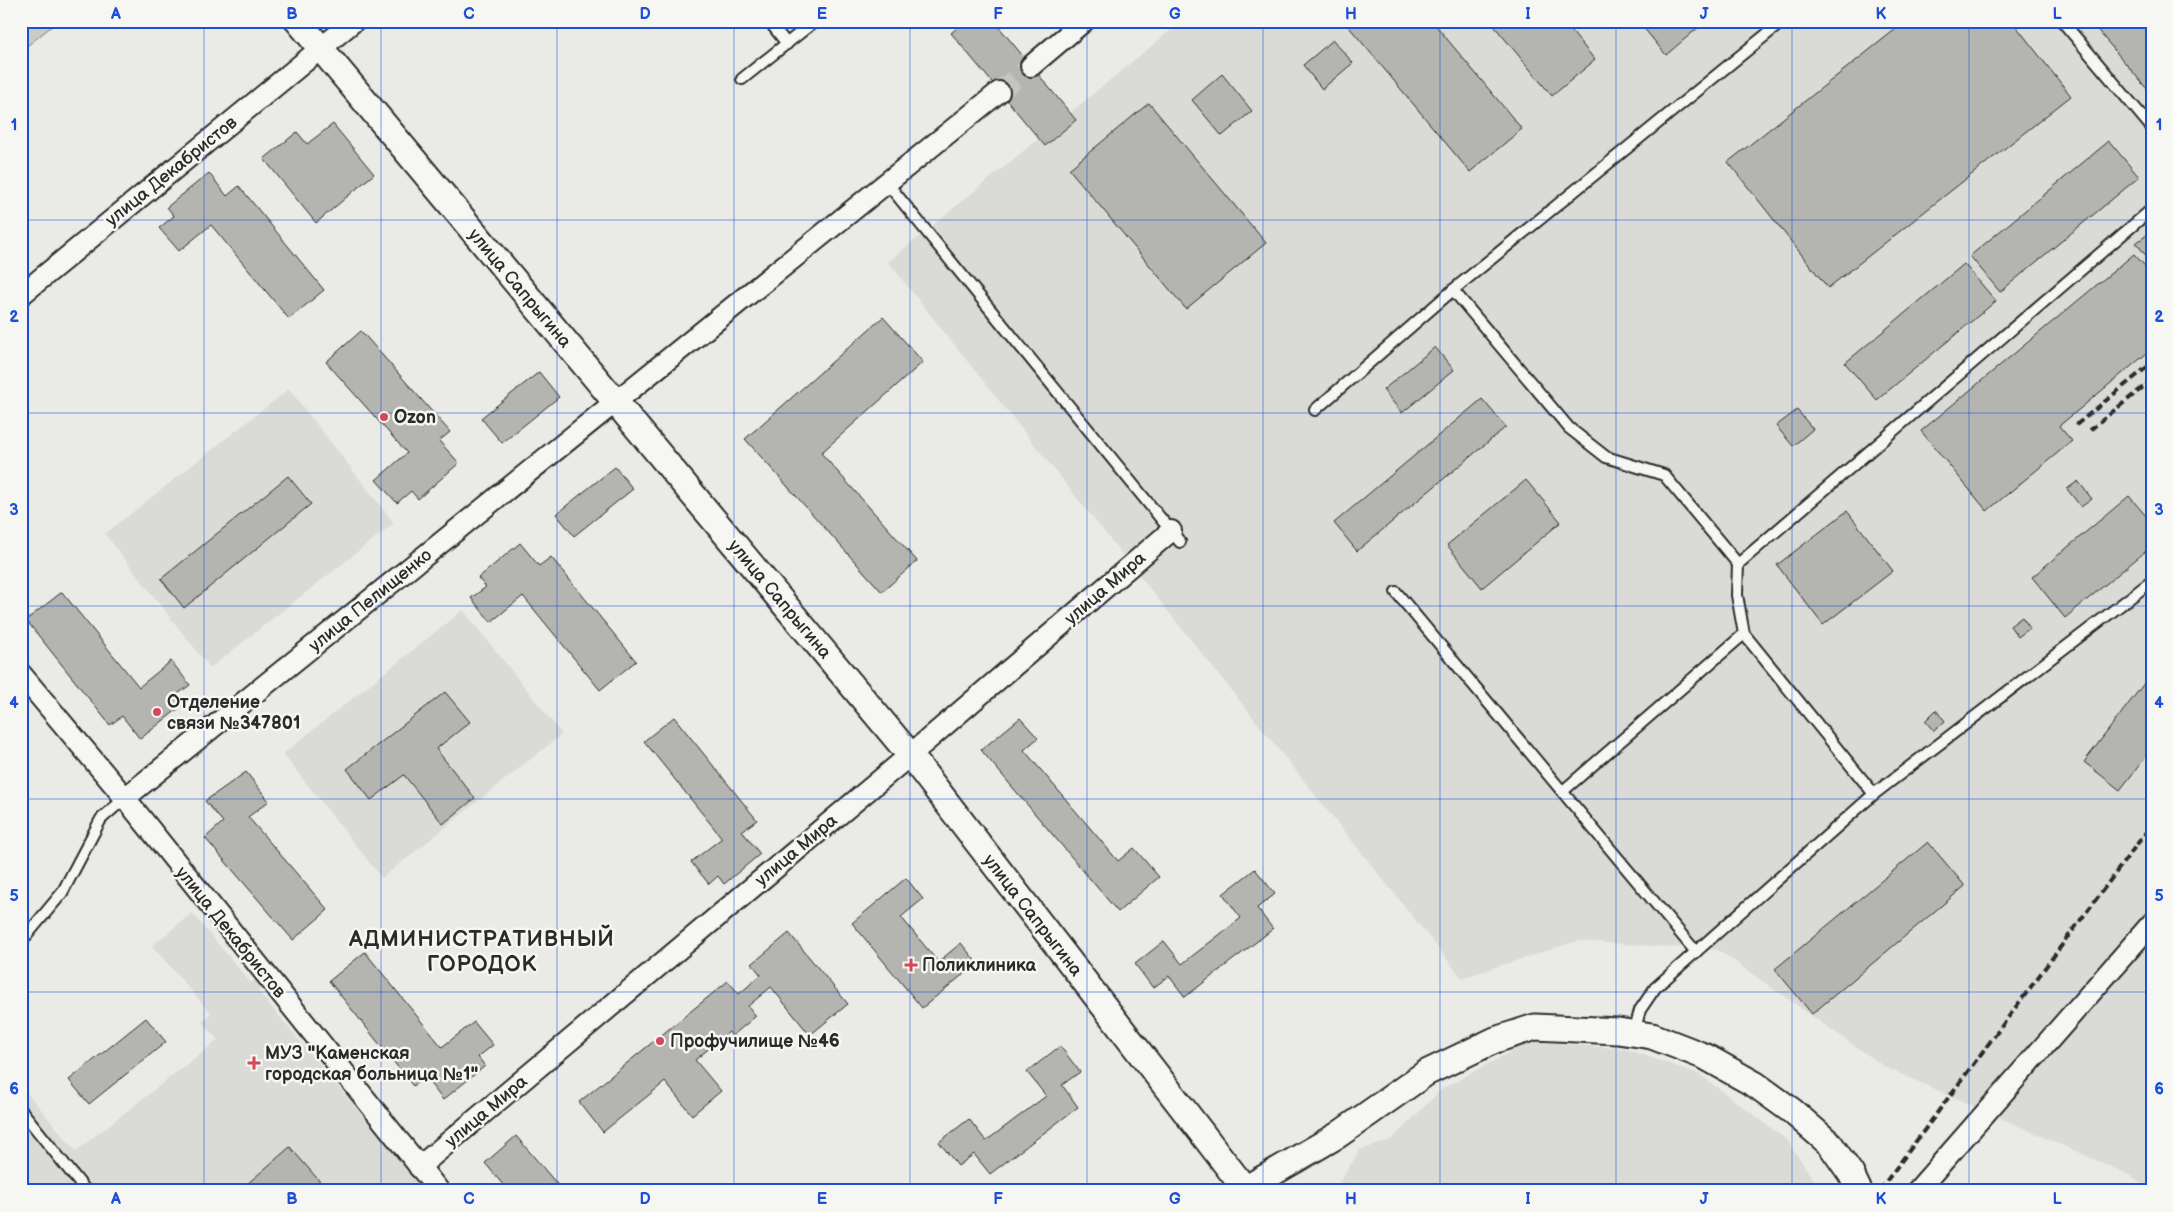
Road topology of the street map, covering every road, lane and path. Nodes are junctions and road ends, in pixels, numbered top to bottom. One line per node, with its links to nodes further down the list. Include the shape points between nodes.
1 (298, 21): 9 (street, улица Сапрыгина)
2 (354, 21): 9 (street, улица Декабристов)
3 (769, 21): 8 (lane)
4 (815, 21): 8 (lane)
5 (1084, 21): 10 (street)
6 (1783, 21): 16 (lane)
7 (2062, 21): 13 (lane)
8 (787, 44): 11 (lane)
9 (321, 48): 17 (street, улица Декабристов); 18 (street, улица Сапрыгина)
10 (1031, 66)
11 (742, 79)
12 (999, 92): 14 (street, улица Пелищенко)
13 (2152, 128)
14 (887, 182): 18 (street, улица Пелищенко); 20 (lane)
15 (2152, 209): 21 (lane)
16 (1453, 290): 19 (lane); 21 (lane, via 1569,428 1606,458 1664,475)
17 (21, 295)
18 (615, 402): 26 (street, улица Сапрыгина); 29 (street, улица Пелищенко)
19 (1315, 410)
20 (1176, 536): 26 (street, улица Мира)
21 (1738, 564): 24 (lane, via 1737,595)
22 (2152, 581): 28 (lane)
23 (1396, 592): 27 (lane)
24 (1744, 634): 27 (lane); 28 (lane)
25 (21, 674): 29 (street, улица Декабристов)
26 (910, 755): 35 (street, улица Мира); 36 (street, улица Сапрыгина)
27 (1563, 791): 32 (lane)
28 (1874, 794): 32 (lane)
29 (124, 798): 31 (lane, via 101,819 62,893); 35 (street, улица Декабристов)
30 (2152, 923): 40 (street)
31 (21, 942)
32 (1696, 952): 33 (lane, via 1656,988 1640,1010)
33 (1634, 1033): 36 (street, via 1535,1027 1495,1040 1426,1074 1338,1135); 39 (street, via 1652,1036 1706,1057 1756,1085 1830,1144)
34 (21, 1110): 37 (lane)
35 (419, 1167): 38 (street, улица Декабристов)
36 (1245, 1190)
37 (86, 1191)
38 (440, 1191)
39 (1859, 1191)
40 (1917, 1191)

